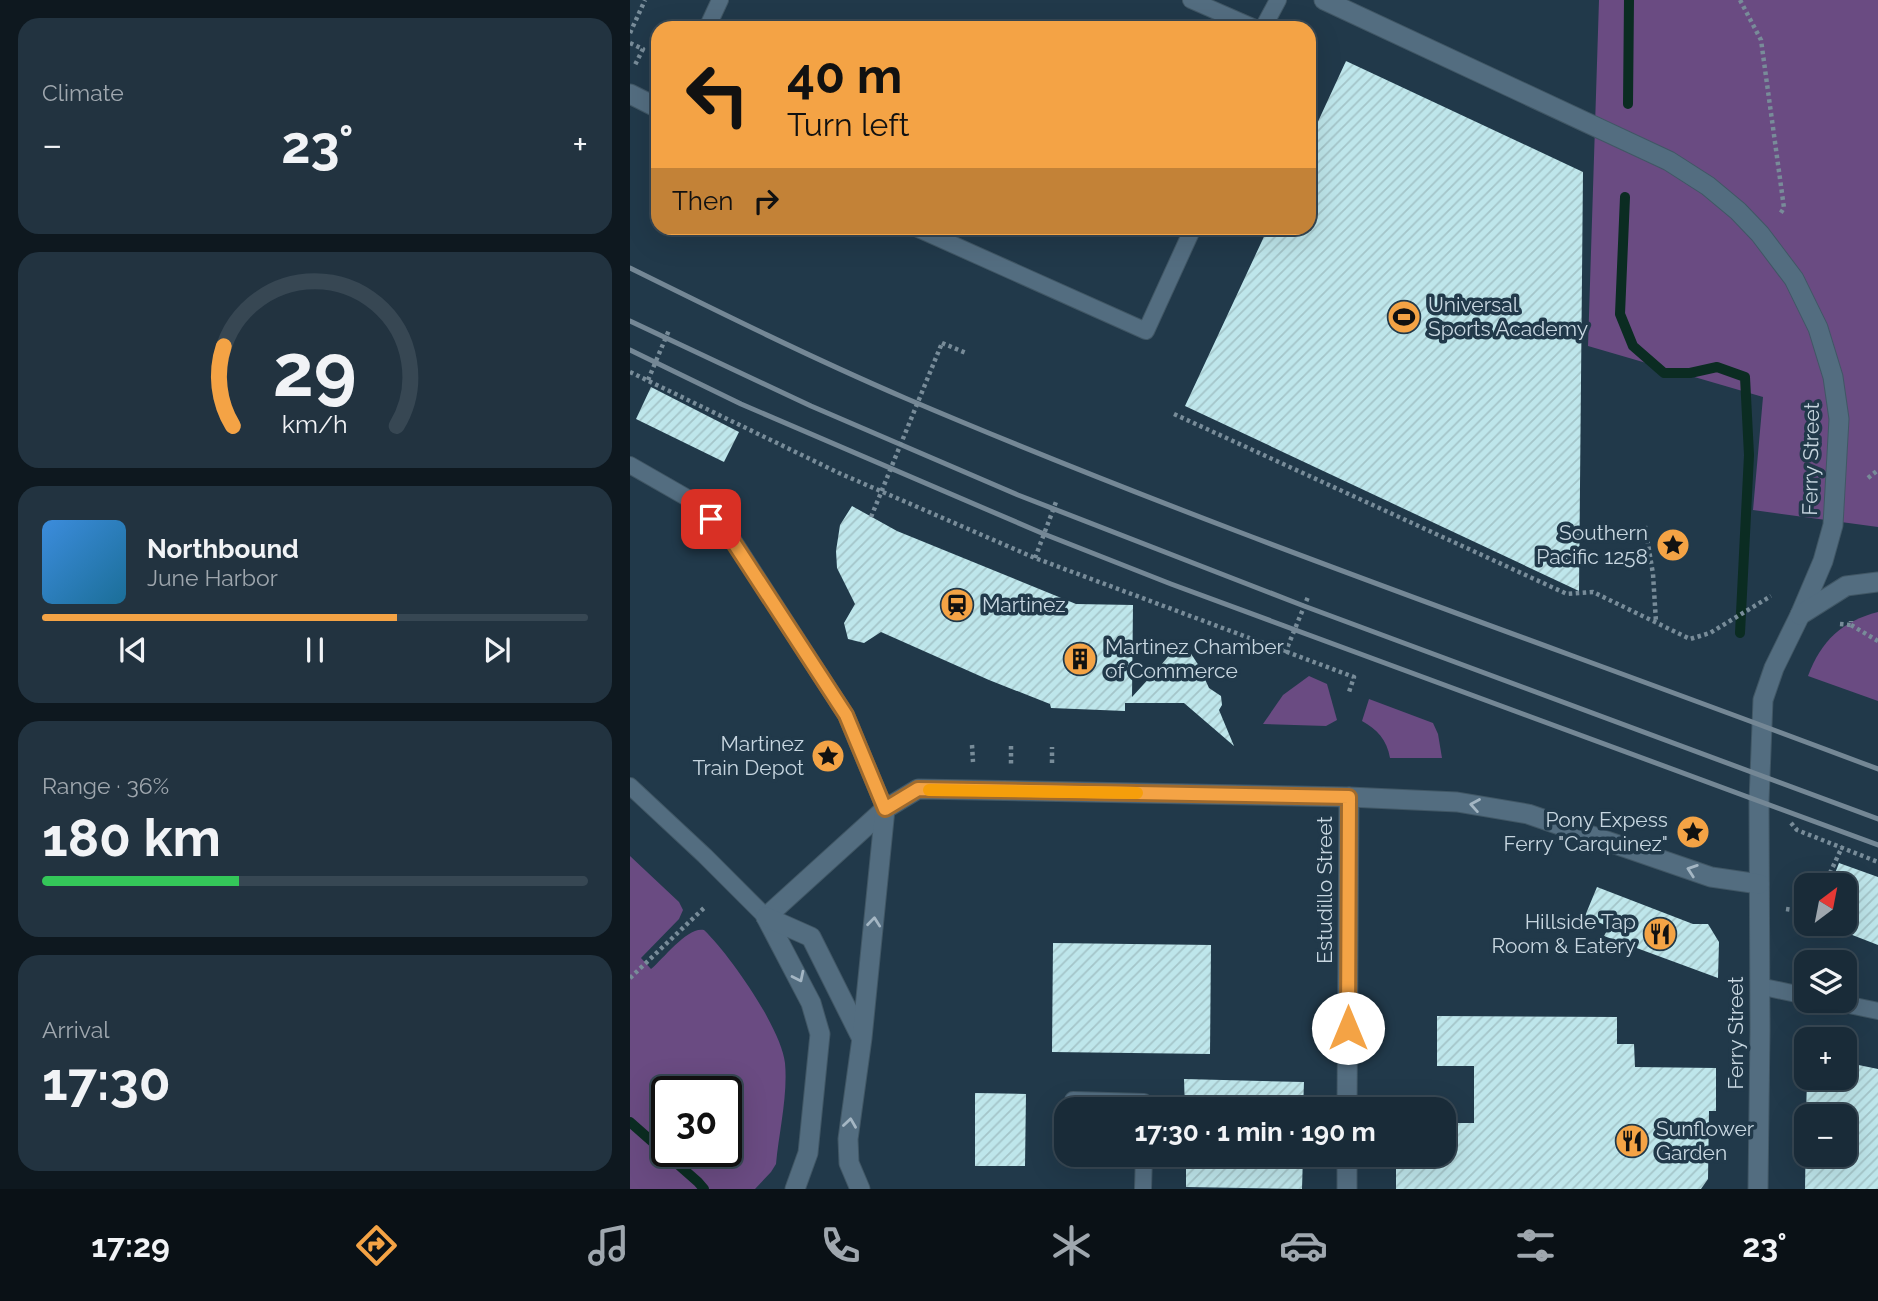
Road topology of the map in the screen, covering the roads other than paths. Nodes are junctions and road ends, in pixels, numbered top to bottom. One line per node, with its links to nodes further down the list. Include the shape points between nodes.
1 (720, 0): 5 (lane)
2 (1191, 0): 6 (lane)
3 (1278, 0): 7 (lane)
4 (1324, 0): 14 (street, Ferry Street, via 1670,161 1708,186 1760,234 1794,279 1818,328 1833,377 1839,419 1833,525)
5 (710, 21)
6 (1239, 21)
7 (1267, 21)
8 (630, 94): 9 (street)
9 (651, 104)
10 (932, 235): 11 (lane, via 1146,331)
11 (1190, 235)
12 (630, 465): 17 (lane, via 691,500 730,537 846,715)
13 (1878, 582): 14 (street, via 1846,586)
14 (1800, 615): 18 (street, Ferry Street, via 1763,700)
15 (630, 786): 19 (lane)
16 (1349, 797): 17 (street, via 918,789); 18 (street, one-way to 16, via 1711,877 1528,814 1457,802); 25 (street, Estudillo Street)
17 (885, 809): 19 (street); 24 (street, one-way to 17)
18 (1759, 884): 20 (street, Ferry Street)
19 (766, 917): 24 (street, via 811,937); 28 (street, one-way to 28, via 811,1003 820,1034 808,1153)
20 (1759, 986): 21 (lane); 32 (street, Ferry Street)
21 (1794, 993)
22 (1857, 1007): 23 (lane)
23 (1878, 1011)
24 (862, 1038): 29 (street, one-way to 24, via 849,1163 848,1139)
25 (1347, 1097)
26 (1144, 1167): 30 (lane)
27 (1347, 1167): 31 (street)
28 (795, 1189)
29 (860, 1189)
30 (1143, 1189)
31 (1347, 1189)
32 (1758, 1189)

